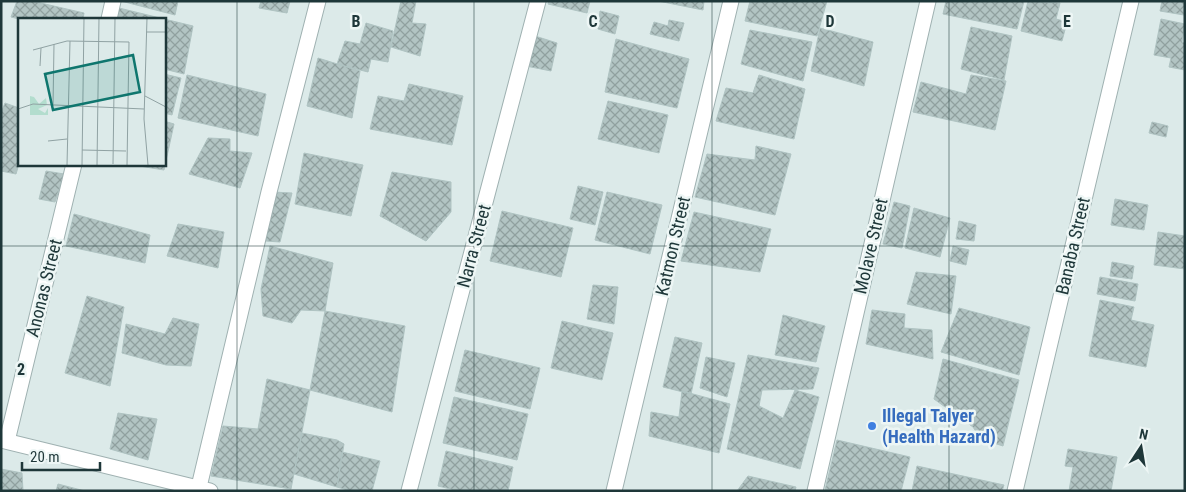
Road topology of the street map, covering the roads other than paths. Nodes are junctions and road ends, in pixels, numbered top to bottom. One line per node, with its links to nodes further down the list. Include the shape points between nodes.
1 (114, 1): 7 (street)
2 (318, 1): 10 (street, via 269,192)
3 (538, 1): 11 (street, Narra Street)
4 (731, 1): 12 (street, Katmon Street)
5 (928, 1): 13 (street, Molave Street)
6 (1131, 1): 14 (street, Banaba Street)
7 (109, 18)
8 (74, 165): 9 (street, Anonas Street)
9 (4, 441): 10 (street)
10 (203, 490)
11 (409, 491)
12 (614, 491)
13 (815, 491)
14 (1015, 491)

